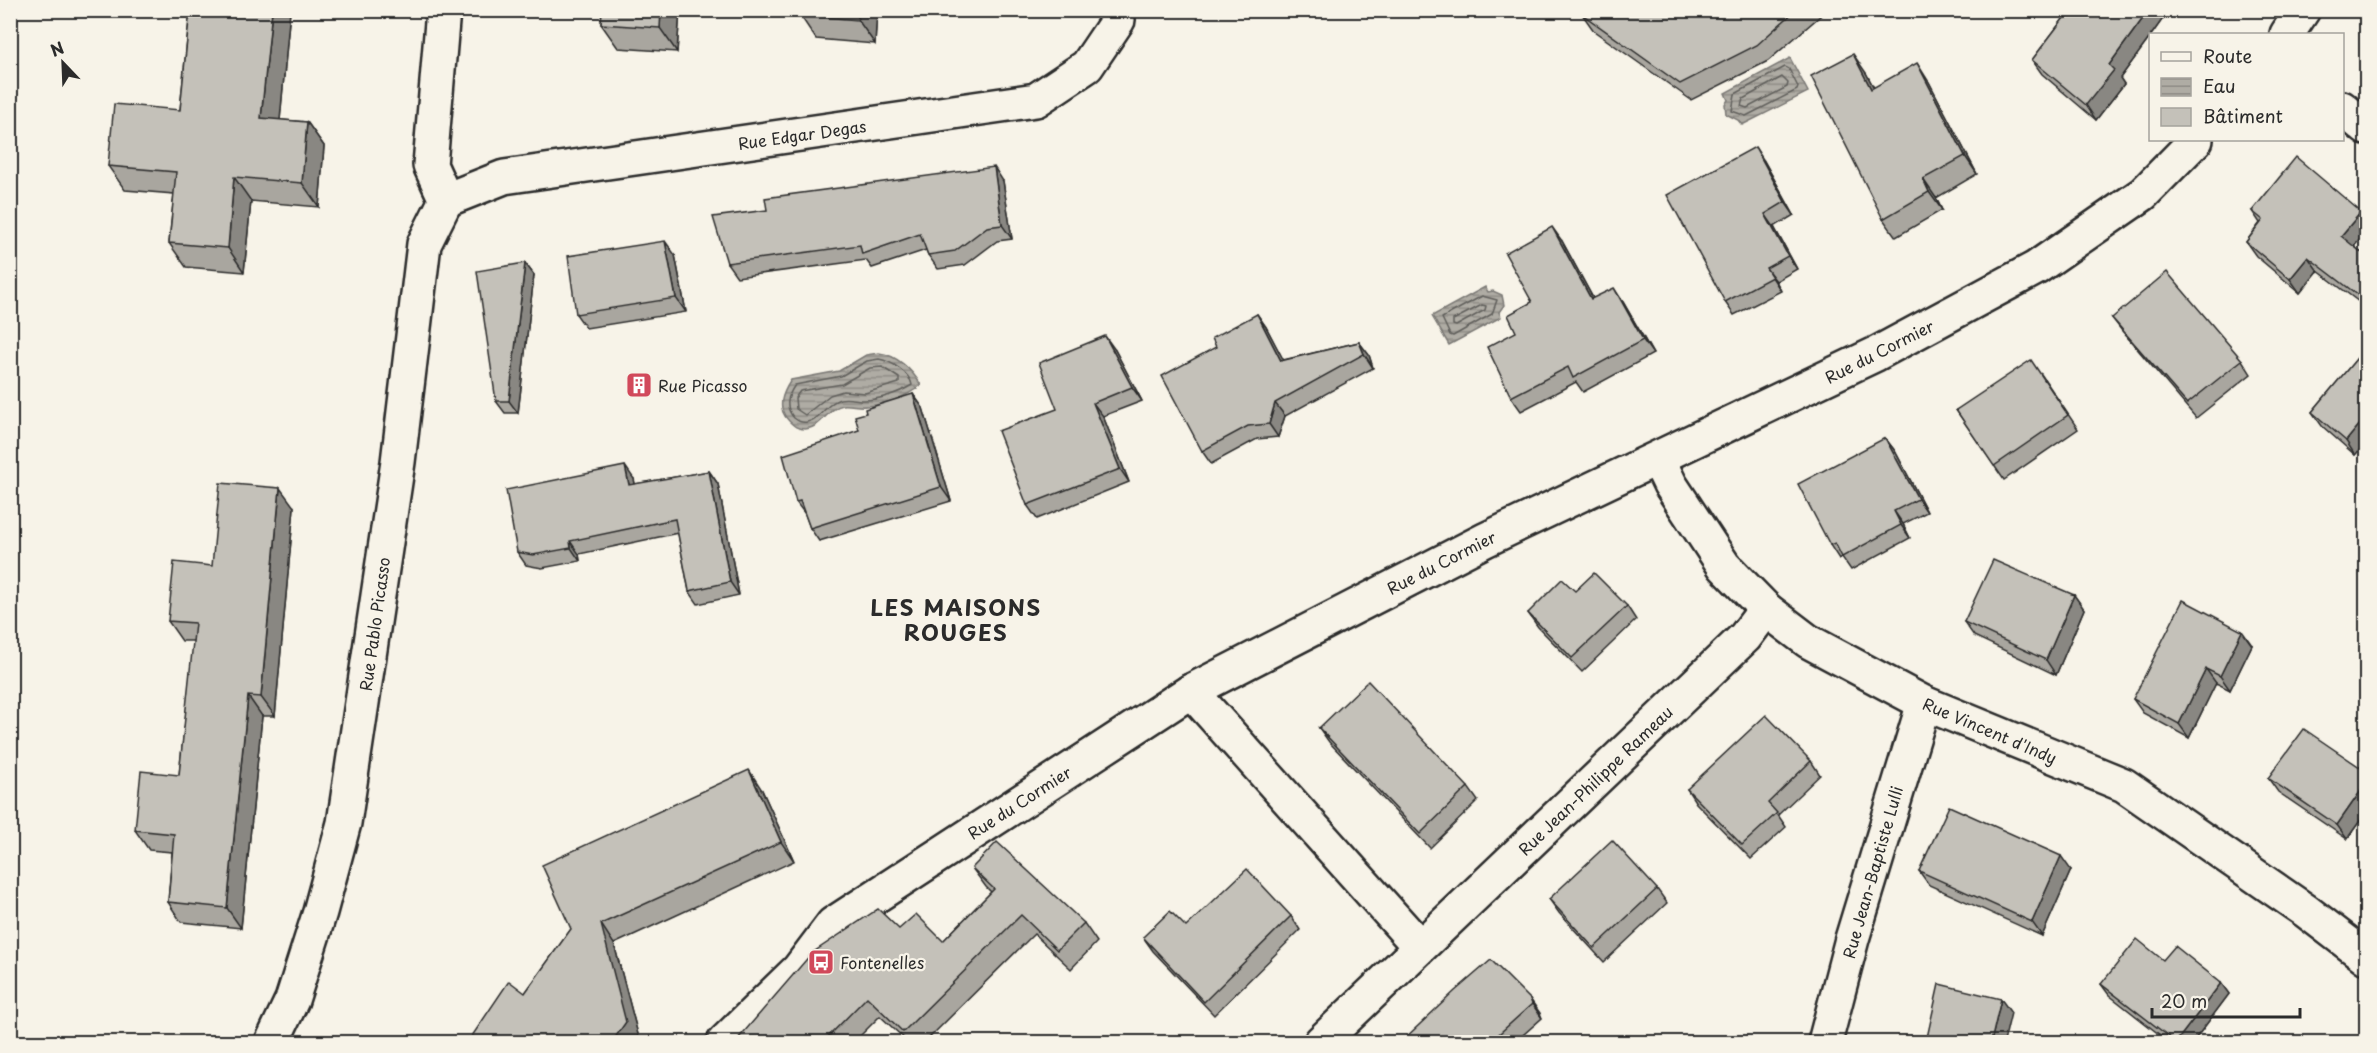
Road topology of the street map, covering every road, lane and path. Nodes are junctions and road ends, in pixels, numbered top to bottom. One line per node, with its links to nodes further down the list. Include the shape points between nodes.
1 (443, 10): 8 (street, via 430,165)
2 (1117, 10): 8 (street, Rue Edgar Degas, via 1118,20 1087,66 1036,100 504,177)
3 (2303, 10): 4 (street)
4 (2288, 33)
5 (2344, 109): 6 (street)
6 (2367, 128)
7 (2195, 141): 9 (street, Rue du Cormier, via 2143,194 2036,268 1876,354)
8 (446, 201): 15 (street, Rue Pablo Picasso, via 424,244 398,462 344,823 292,1000)
9 (1658, 459): 10 (street, Rue Vincent d'Indy, via 1724,566); 11 (street, Rue du Cormier, via 1485,540)
10 (1766, 609): 12 (street, Rue Vincent d'Indy, via 1808,641); 13 (street, Rue Jean-Philippe Rameau, via 1745,637)
11 (1191, 691): 13 (street); 16 (street, Rue du Cormier, via 833,924 799,969)
12 (1924, 703): 14 (street, Rue Vincent d'Indy, via 2124,785); 18 (street, Rue Jean-Baptiste Lulli, via 1851,939)
13 (1420, 947): 17 (street, Rue Jean-Philippe Rameau)
14 (2367, 957)
15 (272, 1042)
16 (724, 1042)
17 (1321, 1042)
18 (1825, 1042)

